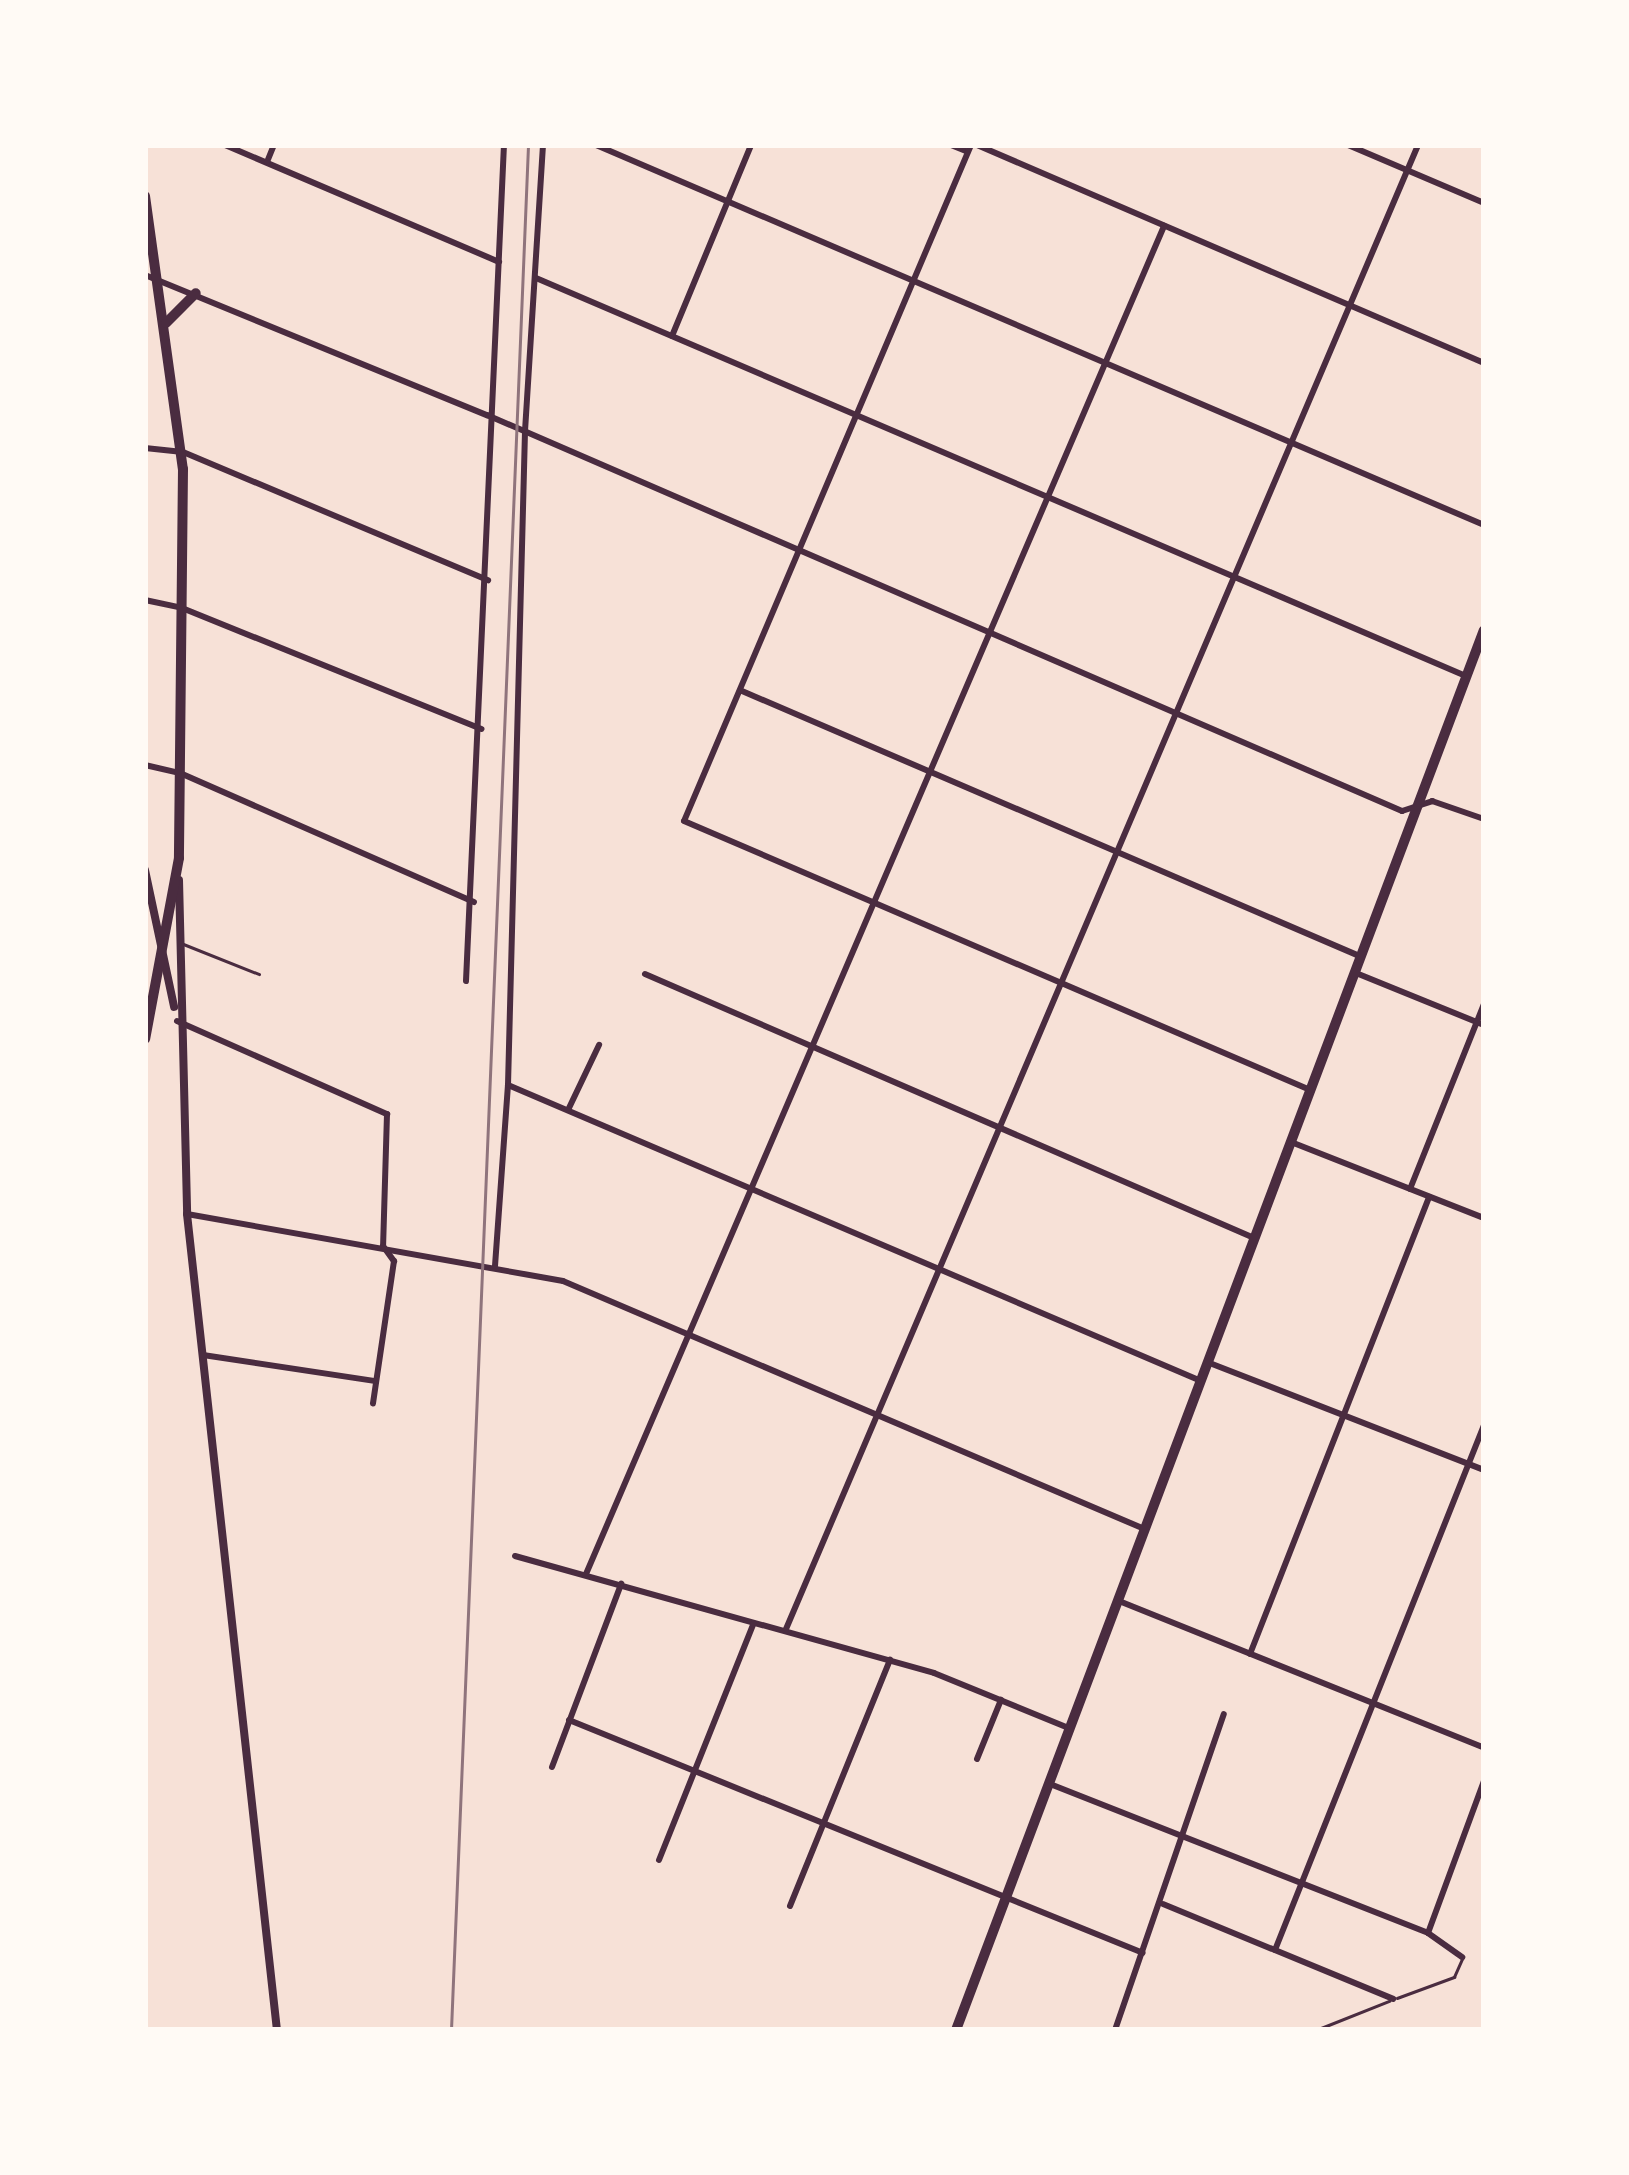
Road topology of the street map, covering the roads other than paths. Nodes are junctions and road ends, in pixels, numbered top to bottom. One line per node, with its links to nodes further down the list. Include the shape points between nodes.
1 (225, 145): 11 (street)
2 (274, 145): 11 (street)
3 (504, 145): 17 (street)
4 (543, 145): 19 (street)
5 (596, 145): 14 (street)
6 (752, 145): 14 (street)
7 (951, 145): 10 (street)
8 (1348, 145): 12 (street)
9 (1418, 145): 12 (street)
10 (972, 147): 16 (street); 20 (street)
11 (267, 162): 17 (street)
12 (1410, 172): 15 (street); 22 (street)
13 (145, 196): 18 (main road)
14 (726, 202): 20 (street); 24 (street)
15 (1484, 204)
16 (1164, 226): 22 (street); 25 (street)
17 (499, 262): 27 (street)
18 (149, 274): 21 (street); 23 (main road)
19 (536, 278): 24 (street); 29 (street)
20 (914, 283): 25 (street); 28 (street)
21 (196, 293): 23 (main road); 27 (street)
22 (1350, 307): 26 (street); 30 (street)
23 (165, 323): 32 (main road)
24 (672, 336): 28 (street)
25 (1104, 363): 30 (street); 33 (street)
26 (1484, 364)
27 (493, 418): 29 (street); 36 (street)
28 (858, 419): 33 (street); 35 (street)
29 (525, 431): 35 (street); 70 (street)
30 (1293, 446): 34 (street); 37 (street)
31 (145, 448): 32 (street)
32 (183, 452): 36 (street); 39 (main road)
33 (1046, 497): 37 (street); 41 (street)
34 (1484, 525)
35 (801, 552): 41 (street); 43 (street)
36 (488, 580): 45 (street)
37 (1234, 582): 42 (street); 44 (street)
38 (145, 600): 39 (street)
39 (182, 608): 45 (street); 48 (main road)
40 (1484, 630): 42 (main road)
41 (989, 634): 44 (street); 47 (street)
42 (1466, 676): 49 (main road)
43 (742, 690): 47 (street); 54 (street, via 684,821)
44 (1178, 714): 49 (street, via 1402,811); 51 (street)
45 (482, 729): 55 (street)
46 (145, 766): 48 (street)
47 (930, 770): 51 (street); 54 (street)
48 (180, 773): 52 (main road); 55 (street)
49 (1415, 806): 50 (street, via 1432,802); 58 (main road)
50 (1484, 820)
51 (1119, 851): 58 (street); 63 (street)
52 (179, 858): 56 (street); 57 (main road)
53 (145, 870): 57 (street)
54 (874, 901): 63 (street); 69 (street)
55 (474, 902): 62 (street)
56 (178, 942): 60 (lane); 65 (street)
57 (162, 955): 65 (street); 67 (main road)
58 (1357, 955): 59 (main road)
59 (1351, 971): 66 (street); 71 (main road)
60 (259, 974)
61 (645, 974): 69 (street)
62 (466, 981)
63 (1062, 982): 71 (street); 73 (street)
64 (1484, 1004): 66 (street)
65 (177, 1022): 78 (street); 81 (street, via 387,1114)
66 (1481, 1024): 76 (street)
67 (145, 1039)
68 (599, 1045): 72 (street)
69 (812, 1046): 73 (street); 75 (street)
70 (508, 1085): 72 (street); 82 (street)
71 (1308, 1089): 74 (main road)
72 (569, 1108): 75 (street)
73 (1002, 1125): 80 (street); 83 (street)
74 (1290, 1141): 76 (street); 80 (main road)
75 (752, 1187): 83 (street); 84 (street)
76 (1410, 1189): 77 (street)
77 (1429, 1197): 79 (street); 90 (street)
78 (186, 1214): 81 (street); 85 (street)
79 (1484, 1218)
80 (1252, 1237): 86 (main road)
81 (384, 1246): 82 (street); 88 (street, via 394,1261)
82 (494, 1266): 84 (street, via 563,1281)
83 (939, 1268): 87 (street); 91 (street)
84 (687, 1336): 91 (street); 97 (street)
85 (200, 1354): 88 (street); 127 (street)
86 (1207, 1362): 87 (main road); 90 (street)
87 (1199, 1380): 95 (main road)
88 (374, 1381): 89 (street)
89 (373, 1404)
90 (1341, 1413): 93 (street); 102 (street)
91 (877, 1417): 95 (street); 101 (street)
92 (1484, 1425): 93 (street)
93 (1468, 1464): 94 (street); 105 (street)
94 (1484, 1470)
95 (1142, 1528): 99 (main road)
96 (515, 1556): 97 (street)
97 (586, 1574): 98 (street)
98 (622, 1584): 100 (street); 107 (street)
99 (1117, 1600): 102 (street); 108 (main road)
100 (754, 1622): 101 (street); 112 (street)
101 (786, 1629): 103 (street)
102 (1250, 1654): 105 (street)
103 (890, 1660): 104 (street); 115 (street)
104 (1001, 1700): 108 (street); 110 (street)
105 (1373, 1702): 109 (street); 118 (street)
106 (1224, 1714): 116 (street)
107 (569, 1720): 111 (street); 112 (street)
108 (1069, 1728): 114 (main road)
109 (1484, 1748)
110 (977, 1759)
111 (552, 1767)
112 (695, 1770): 115 (street); 117 (street)
113 (1484, 1781): 122 (street)
114 (1049, 1783): 116 (street); 119 (main road)
115 (823, 1822): 119 (street); 121 (street)
116 (1186, 1837): 118 (street); 120 (street)
117 (658, 1860)
118 (1300, 1882): 122 (street); 123 (street)
119 (1007, 1896): 124 (street); 128 (main road)
120 (1163, 1904): 123 (street); 124 (street)
121 (790, 1906)
122 (1428, 1933): 125 (street)
123 (1275, 1950): 126 (street)
124 (1143, 1952): 129 (street)
125 (1462, 1957): 126 (lane, via 1454,1977)
126 (1394, 1999): 130 (lane)
127 (277, 2030)
128 (956, 2030)
129 (1116, 2030)
130 (1316, 2030)

